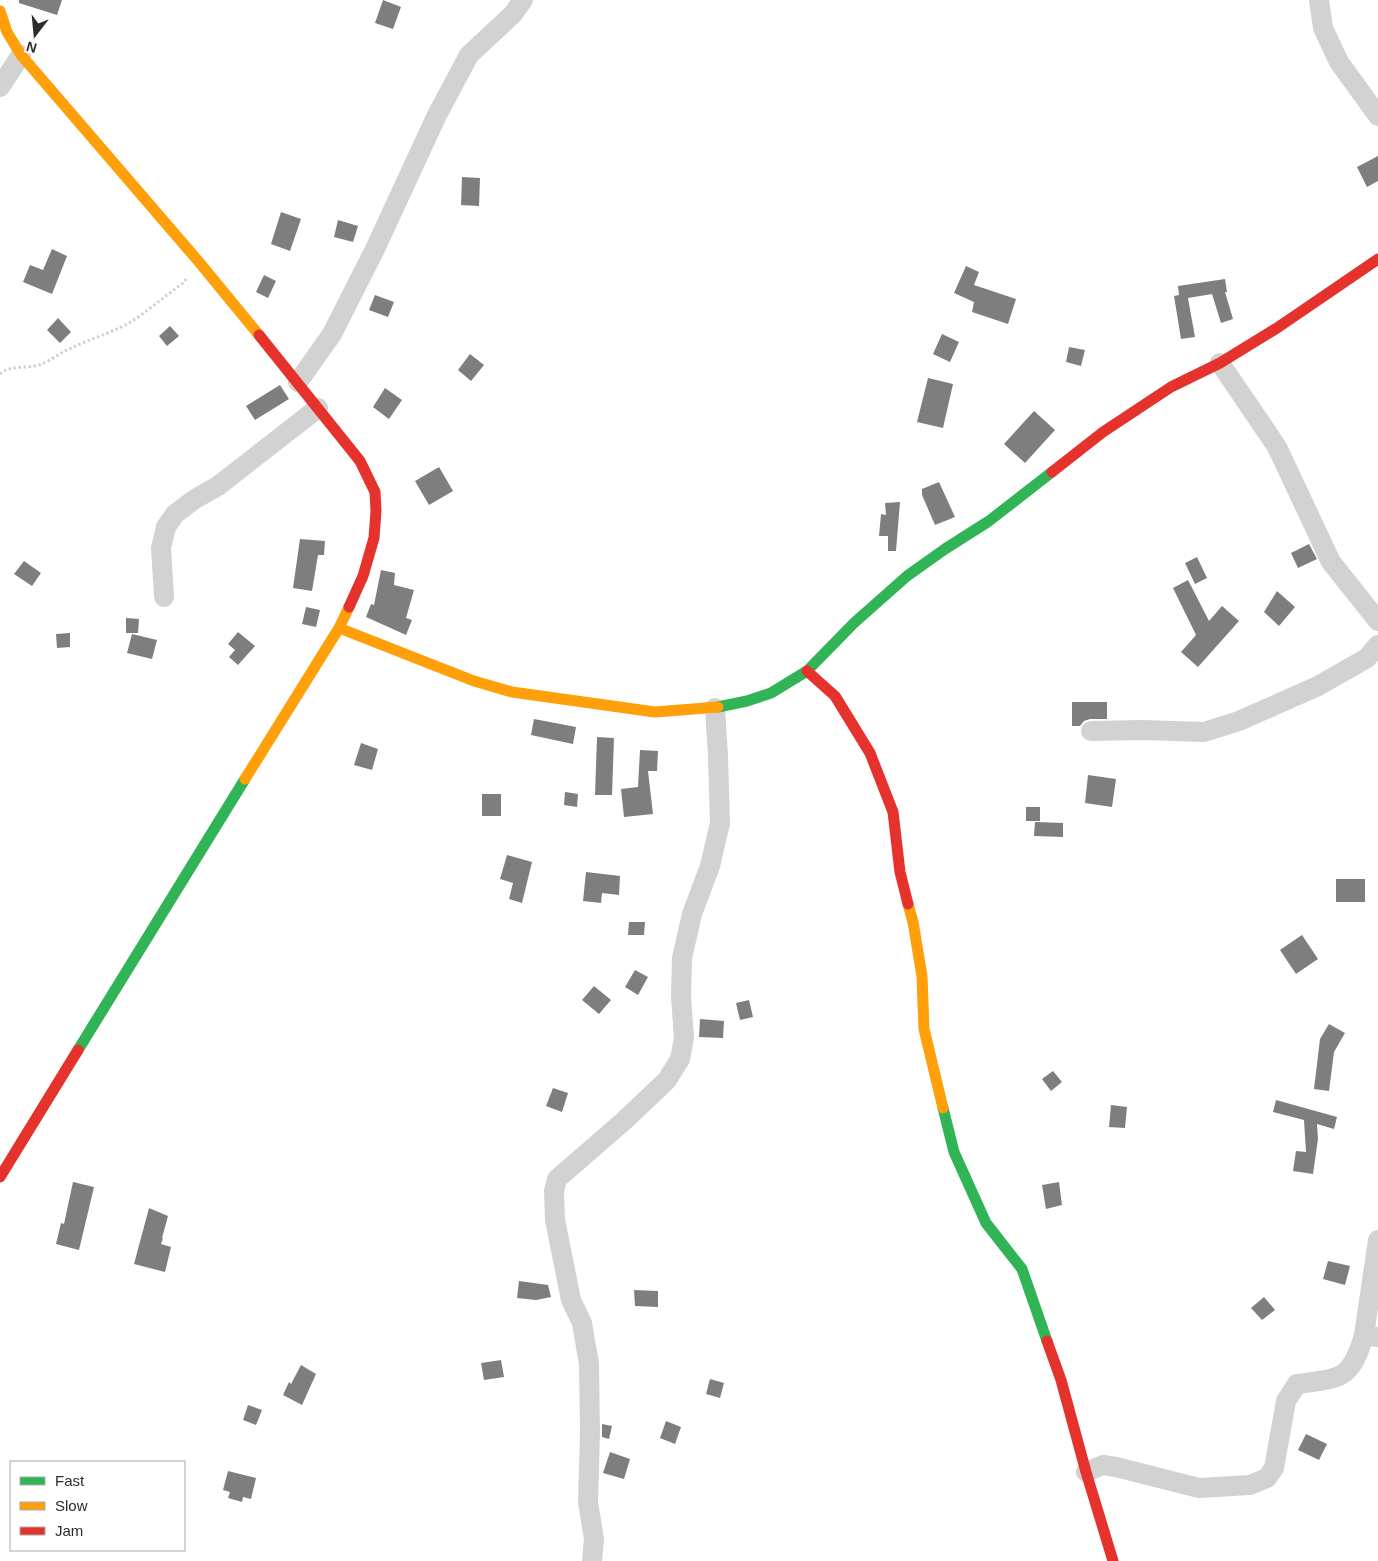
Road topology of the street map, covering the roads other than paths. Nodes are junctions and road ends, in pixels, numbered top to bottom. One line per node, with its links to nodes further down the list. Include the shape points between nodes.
1 (523, 0): 9 (street, via 513,14 469,55 437,114 332,334)
2 (1319, 0): 6 (street, via 1323,28 1339,62)
3 (0, 11): 4 (street, via 7,32)
4 (21, 55): 5 (street); 9 (street)
5 (0, 87)
6 (1378, 116)
7 (1378, 259): 8 (street)
8 (1220, 363): 12 (street, via 1277,447 1331,562); 15 (street, via 1171,387 1103,432 989,521 907,576)
9 (298, 382): 10 (street)
10 (318, 408): 11 (street, via 218,486 175,514 166,528 161,548); 13 (street, via 360,461 376,492 374,538 363,576)
11 (164, 597)
12 (1378, 621)
13 (339, 628): 16 (street, via 474,681 512,692 655,712); 18 (street)
14 (1378, 645): 17 (street, via 1367,658 1318,686 1239,721 1204,732)
15 (807, 671): 16 (street, via 771,693); 21 (street, via 835,696 851,721 870,753 893,812 900,872 922,976 924,1029 954,1152 986,1223 1022,1269 1061,1380)
16 (715, 708): 22 (street, via 720,823 682,958 684,1038 680,1058 667,1080 557,1179 554,1191 555,1220 571,1300 582,1323 589,1364 588,1502 594,1538)
17 (1091, 731)
18 (0, 1177)
19 (1378, 1240): 20 (street)
20 (1371, 1336): 21 (street, via 1344,1374 1297,1384 1286,1401 1274,1468 1267,1478 1250,1485 1199,1488 1103,1465)
21 (1086, 1472): 23 (street)
22 (592, 1561)
23 (1113, 1561)

